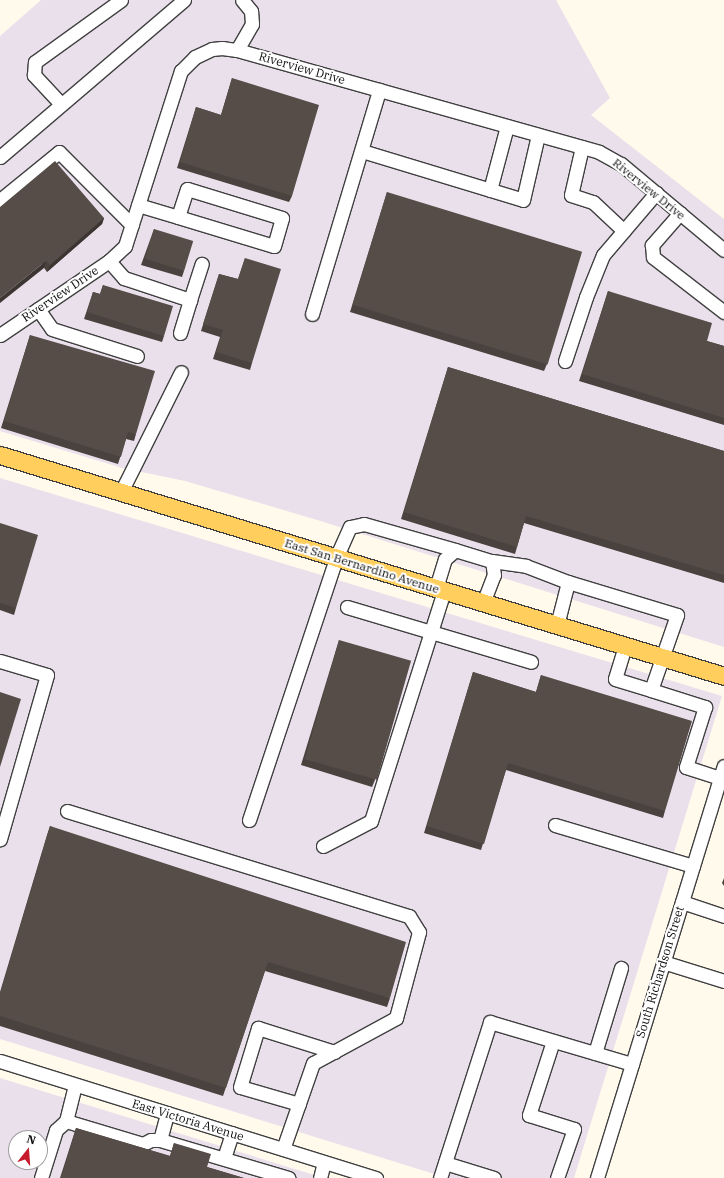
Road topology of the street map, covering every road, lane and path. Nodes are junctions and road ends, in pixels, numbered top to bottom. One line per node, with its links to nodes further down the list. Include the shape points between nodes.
1 (121, 0): 6 (street, via 35,62 34,75)
2 (184, 0): 6 (street)
3 (242, 0): 4 (street, via 251,11 252,24)
4 (237, 50): 5 (street, Riverview Drive); 15 (street, Riverview Drive, via 212,49 195,57 181,71)
5 (379, 90): 7 (street, Riverview Drive); 10 (street)
6 (61, 104): 11 (street)
7 (507, 126): 8 (street, Riverview Drive); 12 (street)
8 (538, 135): 9 (street, Riverview Drive); 12 (street, via 523,200)
9 (582, 147): 13 (street, Riverview Drive, via 615,160); 19 (street, via 571,195 593,202)
10 (362, 151): 12 (street); 26 (street)
11 (0, 157)
12 (490, 190)
13 (656, 193): 16 (street, Riverview Drive); 19 (street)
14 (0, 200): 18 (street, via 59,152)
15 (138, 205): 17 (street); 18 (street, Riverview Drive)
16 (680, 213): 20 (street, Riverview Drive); 25 (street, via 652,245 653,257)
17 (178, 217): 17 (street, via 274,246 282,218 187,189)
18 (132, 225): 21 (street, Riverview Drive, via 125,246)
19 (624, 231): 30 (street, via 603,255 586,297)
20 (724, 250)
21 (109, 261): 23 (street, via 124,278); 24 (street, Riverview Drive)
22 (202, 264): 23 (street)
23 (190, 300): 27 (street)
24 (38, 309): 28 (street, Riverview Drive); 29 (street, via 52,329)
25 (724, 312)
26 (312, 314)
27 (180, 333)
28 (0, 334)
29 (137, 356)
30 (566, 361)
31 (181, 372): 33 (street)
32 (0, 455): 33 (main road, East San Bernardino Avenue)
33 (120, 492): 35 (main road, East San Bernardino Avenue)
34 (455, 550): 35 (street, via 364,524 350,527); 36 (street); 38 (street, via 445,559)
35 (336, 558): 38 (main road, East San Bernardino Avenue); 52 (street)
36 (492, 560): 37 (street, via 526,566); 39 (street, via 494,575)
37 (568, 582): 41 (street); 44 (street, via 677,615)
38 (440, 590): 39 (main road, East San Bernardino Avenue); 42 (street)
39 (483, 603): 41 (main road, East San Bernardino Avenue)
40 (347, 607): 42 (street)
41 (557, 625): 43 (main road, East San Bernardino Avenue)
42 (431, 633): 46 (street); 55 (street, via 371,821)
43 (625, 646): 44 (main road, East San Bernardino Avenue); 48 (street, via 615,679)
44 (661, 657): 47 (main road, East San Bernardino Avenue); 48 (street)
45 (0, 661): 54 (street, via 47,675)
46 (531, 662)
47 (724, 676)
48 (651, 690): 50 (street, via 705,707 686,768)
49 (724, 766): 50 (street, South Richardson Street)
50 (720, 778): 56 (street, South Richardson Street)
51 (67, 811): 63 (street, via 409,916 419,932 396,1018)
52 (249, 820)
53 (555, 825): 56 (street)
54 (0, 839)
55 (323, 846)
56 (693, 866): 57 (street, South Richardson Street)
57 (682, 902): 58 (street); 59 (street, South Richardson Street)
58 (724, 916)
59 (663, 962): 61 (street); 66 (street, South Richardson Street)
60 (621, 968): 64 (street)
61 (724, 981)
62 (553, 1040): 64 (street); 76 (street, via 490,1022); 83 (street, via 529,1115 574,1129)
63 (334, 1052): 68 (street, via 313,1063); 68 (street, via 258,1028 240,1087)
64 (595, 1053): 66 (street)
65 (0, 1061): 67 (street, East Victoria Avenue)
66 (632, 1064): 84 (street, South Richardson Street)
67 (75, 1085): 69 (street, East Victoria Avenue); 70 (street)
68 (299, 1104): 73 (street)
69 (167, 1113): 71 (street, East Victoria Avenue); 72 (street)
70 (66, 1120): 72 (street, via 144,1144 151,1140); 77 (street, via 56,1130)
71 (232, 1133): 73 (street, East Victoria Avenue); 74 (street)
72 (160, 1140): 74 (street)
73 (283, 1149): 75 (street, East Victoria Avenue)
74 (224, 1158): 78 (street)
75 (324, 1162): 79 (street); 80 (street, East Victoria Avenue)
76 (445, 1163): 81 (street); 82 (street)
77 (41, 1178)
78 (288, 1178)
79 (320, 1178)
80 (376, 1178)
81 (440, 1178)
82 (494, 1178)
83 (557, 1178)
84 (597, 1178)

